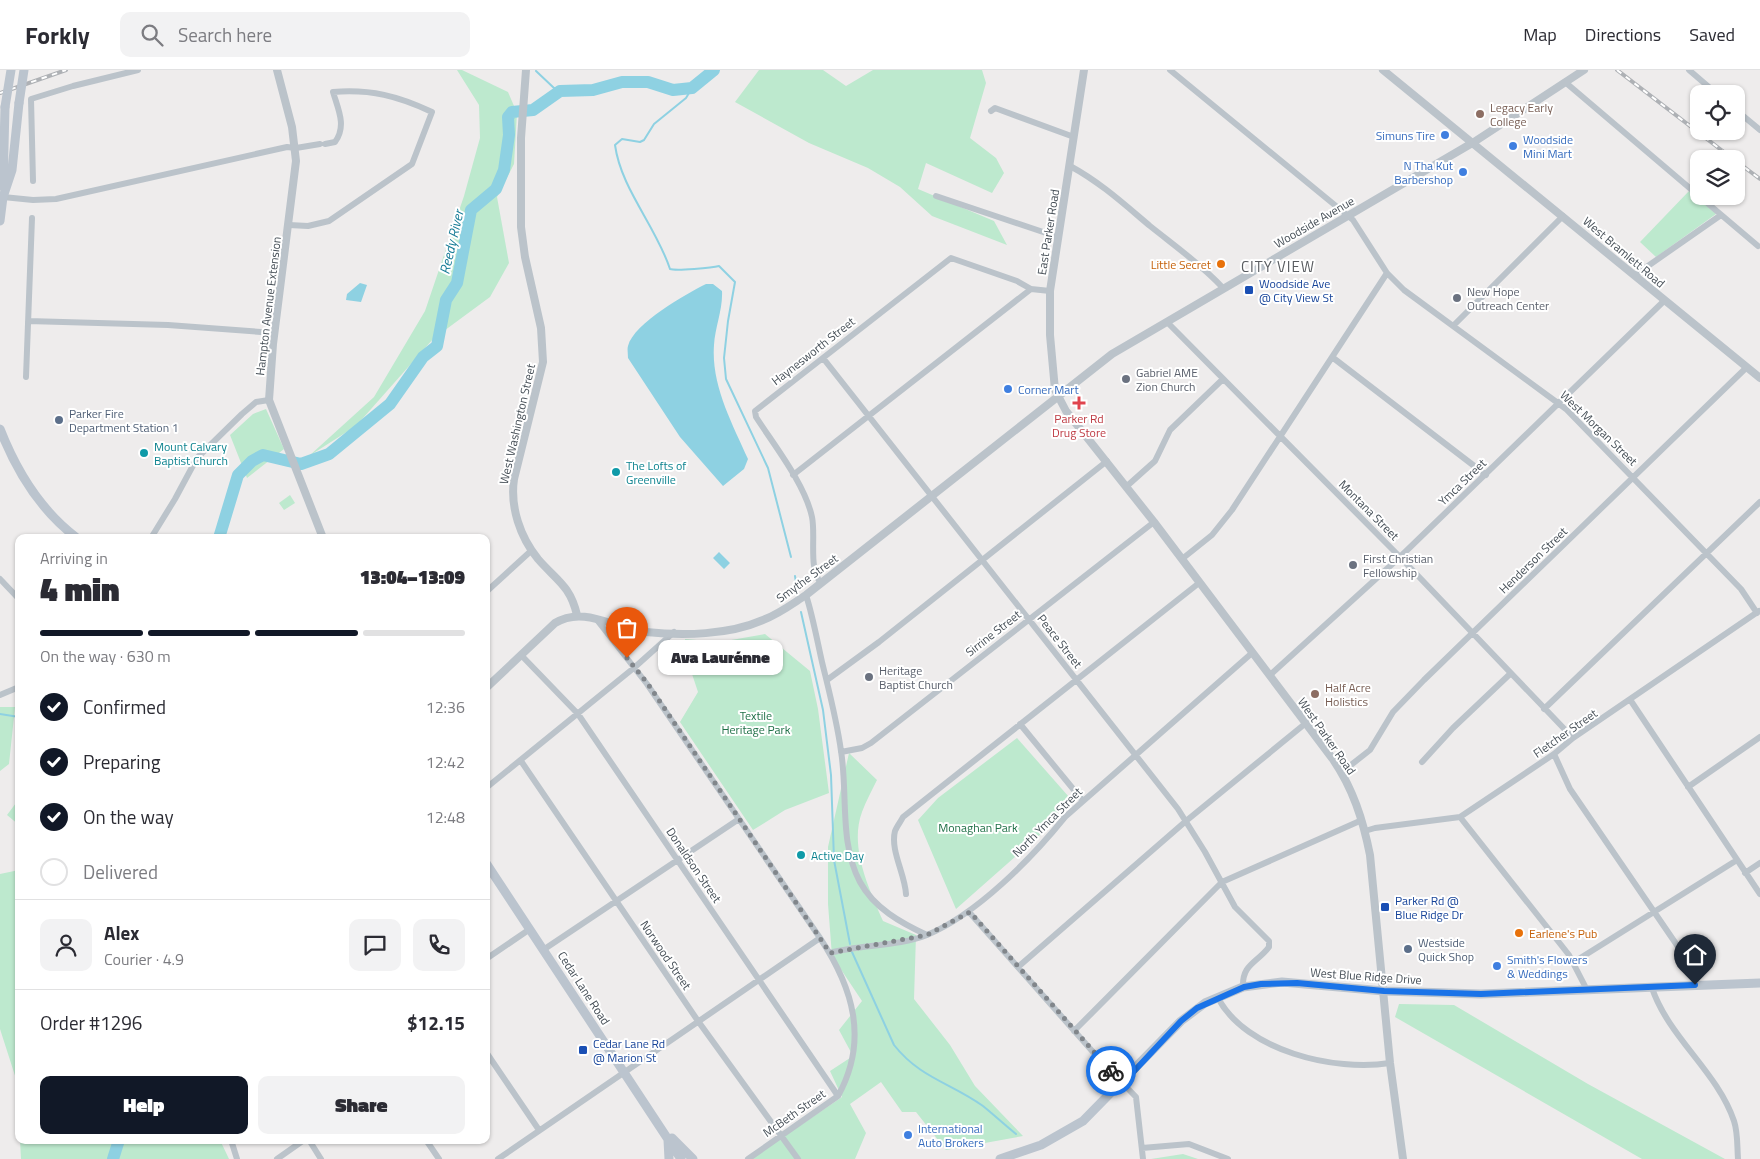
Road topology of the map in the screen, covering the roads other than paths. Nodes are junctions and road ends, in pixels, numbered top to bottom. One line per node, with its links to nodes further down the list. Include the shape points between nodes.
1 (11, 70): 16 (main road, bridge, via 5,107)
2 (24, 70): 24 (main road, bridge, via 12,170)
3 (138, 70): 22 (street, via 31,99)
4 (277, 70): 20 (street, Hampton Avenue Extension)
5 (526, 70): 68 (street, West Washington Street, via 521,138 521,227 540,328 543,362 512,497 519,524)
6 (1084, 70): 17 (street, East Parker Road)
7 (1170, 70): 27 (street, West Morgan Street)
8 (1383, 70): 18 (street, West Bramlett Road)
9 (1584, 70): 11 (street, Woodside Avenue)
10 (1689, 70): 12 (street)
11 (1566, 82): 18 (street, Woodside Avenue); 23 (street)
12 (1706, 85)
13 (991, 111): 17 (street, via 995,108)
14 (1745, 118): 15 (street)
15 (1760, 130)
16 (5, 135): 19 (street); 24 (main road)
17 (1074, 137): 21 (street, East Parker Road)
18 (1474, 142): 27 (street, Woodside Avenue); 29 (street, West Bramlett Road)
19 (0, 144)
20 (296, 148): 24 (street, via 287,147 56,199); 32 (street, Hampton Avenue Extension); 32 (street, via 335,142 342,134 333,92 360,90 402,98 432,112 412,164 329,220 308,226)
21 (1070, 166): 33 (street, East Parker Road); 37 (street, via 1119,201)
22 (33, 181)
23 (1690, 188)
24 (1, 196): 31 (main road)
25 (936, 196): 33 (street)
26 (1709, 205): 28 (street)
27 (1348, 215): 35 (street, West Morgan Street); 37 (street, Woodside Avenue)
28 (1721, 215): 34 (street); 36 (street)
29 (1563, 216): 36 (street, West Bramlett Road); 43 (street)
30 (32, 218): 41 (street)
31 (0, 221)
32 (289, 225): 44 (street, Hampton Avenue Extension)
33 (1058, 237): 39 (street, East Parker Road)
34 (1758, 246)
35 (1387, 273): 43 (street, West Morgan Street, via 1404,290); 45 (street)
36 (1635, 275): 40 (street, West Bramlett Road)
37 (1223, 288): 42 (street, Woodside Avenue)
38 (1031, 289): 39 (street, Haynesworth Street); 46 (street, Haynesworth Street, via 951,258); 54 (street)
39 (1050, 291): 51 (street, East Parker Road, via 1051,356)
40 (1665, 300): 47 (street, West Bramlett Road); 53 (street, Ymca Street)
41 (28, 322): 44 (street, via 168,325); 48 (street)
42 (1167, 322): 50 (street, Montana Street); 51 (street, Woodside Avenue, via 1112,354)
43 (1453, 326): 53 (street, West Morgan Street)
44 (275, 333): 52 (street, Hampton Avenue Extension)
45 (1332, 357): 56 (street); 59 (street)
46 (823, 358): 54 (street, Peace Street); 58 (street, Haynesworth Street, via 755,411)
47 (1747, 367): 49 (street, West Bramlett Road); 60 (street, Henderson Street)
48 (26, 377)
49 (1760, 378)
50 (1223, 379): 56 (street, Montana Street); 61 (street, via 1170,430 1155,461)
51 (1058, 398): 57 (street, West Parker Road); 62 (street, Smythe Street)
52 (269, 400): 66 (street, via 256,402 204,450); 67 (street, Hampton Avenue Extension)
53 (1559, 403): 59 (street, Ymca Street); 60 (street, West Morgan Street)
54 (868, 414): 58 (street); 62 (street, Peace Street)
55 (0, 429): 65 (main road, via 22,475)
56 (1278, 437): 70 (street, Montana Street); 71 (street, via 1225,520)
57 (1107, 461): 61 (street, West Parker Road); 72 (street)
58 (793, 475): 74 (street, Haynesworth Street, via 812,516 814,572)
59 (1486, 475): 70 (street, Ymca Street)
60 (1634, 478): 69 (street, West Morgan Street); 84 (street, Henderson Street)
61 (1127, 486): 64 (street, West Parker Road)
62 (932, 496): 72 (street, Peace Street); 74 (street, Smythe Street)
63 (1760, 502): 69 (street)
64 (1154, 522): 71 (street, West Parker Road); 82 (street, Sirrine Street)
65 (71, 534)
66 (154, 534)
67 (322, 534)
68 (532, 550): 76 (street); 80 (street, West Washington Street, via 572,595)
69 (1706, 553): 79 (street, West Morgan Street); 96 (street)
70 (1400, 557): 84 (street, Montana Street); 89 (street, Ymca Street)
71 (1182, 559): 75 (street, West Parker Road)
72 (982, 560): 82 (street, Peace Street); 90 (street)
73 (0, 580): 77 (street)
74 (821, 583): 78 (street, Smythe Street)
75 (1199, 583): 85 (street, West Parker Road); 91 (street)
76 (490, 588)
77 (15, 595)
78 (806, 595): 83 (street, Smythe Street, via 777,614 748,626); 90 (street)
79 (1758, 612): 95 (street, Fletcher Street)
80 (577, 615): 81 (street, Smythe Street); 86 (street, via 555,623)
81 (597, 620): 83 (street, Smythe Street, via 641,631); 87 (street, McBeth Street)
82 (1029, 620): 91 (street, Peace Street); 102 (street, Sirrine Street, via 871,743)
83 (674, 632): 87 (street)
84 (1472, 634): 88 (street, Montana Street); 107 (street, Henderson Street, via 1399,705 1370,750)
85 (1252, 653): 89 (street, West Parker Road); 104 (street, North Ymca Street)
86 (521, 656): 92 (street); 97 (street, Donaldson Street)
87 (635, 667): 97 (street); 112 (street, McBeth Street)
88 (1510, 674): 96 (street, Montana Street); 106 (street)
89 (1270, 675): 98 (street, West Parker Road)
90 (827, 680): 102 (street)
91 (1076, 680): 99 (street); 104 (street, Peace Street)
92 (490, 684)
93 (15, 689): 94 (street)
94 (0, 695)
95 (1630, 701): 101 (street, Fletcher Street); 109 (street)
96 (1544, 709): 101 (street, Montana Street)
97 (578, 714): 105 (street); 116 (street, Donaldson Street)
98 (1306, 723): 107 (street, West Parker Road); 114 (street)
99 (1020, 724): 110 (street); 122 (street, via 903,817 895,831 895,846)
100 (1760, 736): 109 (street)
101 (1573, 738): 103 (street, Fletcher Street)
102 (841, 752): 128 (street, via 848,845 856,875 885,911)
103 (1554, 754): 111 (street, Fletcher Street); 125 (street, via 1570,789)
104 (1135, 755): 110 (street, North Ymca Street); 114 (street, Peace Street)
105 (521, 761): 108 (street); 124 (street, Norwood Street)
106 (1422, 762)
107 (1342, 772): 113 (street, West Parker Road)
108 (490, 785)
109 (1688, 787): 117 (street)
110 (1082, 801): 126 (street, North Ymca Street, via 1046,842)
111 (1460, 816): 115 (street, Fletcher Street); 133 (street)
112 (739, 818): 116 (street); 129 (street, McBeth Street)
113 (1362, 820): 115 (street, West Parker Road); 121 (street)
114 (1186, 821): 121 (street, Peace Street); 134 (street)
115 (1365, 831): 141 (street, West Parker Road)
116 (677, 860): 124 (street); 135 (street, Donaldson Street)
117 (1736, 860): 120 (street); 125 (street)
118 (1760, 863): 120 (street)
119 (490, 870): 127 (main road, Cedar Lane Road)
120 (1745, 873): 123 (street)
121 (1222, 882): 138 (street, Peace Street, via 1234,907 1270,944 1246,970); 144 (street)
122 (906, 894)
123 (1760, 894)
124 (616, 901): 130 (street); 143 (street, Norwood Street)
125 (1653, 911): 133 (street); 137 (street, via 1683,954)
126 (970, 912): 128 (street, North Ymca Street); 134 (street)
127 (530, 929): 130 (main road, Cedar Lane Road); 132 (street)
128 (927, 935): 131 (street, North Ymca Street)
129 (820, 938): 131 (street, McBeth Street); 135 (street)
130 (544, 950): 147 (main road, Cedar Lane Road)
131 (830, 953): 149 (street, McBeth Street, via 847,986 854,1023 854,1054)
132 (490, 956)
133 (1574, 962): 140 (street)
134 (1018, 967): 144 (street)
135 (759, 980): 143 (street); 149 (street, Donaldson Street)
136 (1760, 983): 137 (main road, West Blue Ridge Drive)
137 (1695, 985): 139 (main road, West Blue Ridge Drive)
138 (1244, 987): 141 (main road, West Blue Ridge Drive, via 1282,982); 142 (main road, West Blue Ridge Drive)
139 (1652, 988): 140 (main road, West Blue Ridge Drive); 174 (street, via 1666,1016 1716,1085 1729,1109 1736,1132)
140 (1587, 990): 141 (main road, West Blue Ridge Drive, via 1481,994)
141 (1384, 991): 146 (street, West Parker Road)
142 (1218, 998): 146 (street, via 1237,1022 1260,1038 1289,1051 1322,1062); 148 (main road, West Blue Ridge Drive, via 1205,1003 1181,1021)
143 (698, 1021): 147 (street); 153 (street, Norwood Street)
144 (1074, 1031): 148 (street)
145 (490, 1058): 151 (street)
146 (1390, 1063): 173 (street, West Parker Road)
147 (624, 1072): 150 (main road, Cedar Lane Road); 151 (street)
148 (1122, 1084): 158 (street, via 1136,1097); 160 (main road, West Blue Ridge Drive, via 1070,1130)
149 (838, 1096): 153 (street, McBeth Street)
150 (660, 1126): 152 (main road, Cedar Lane Road); 168 (main road, Cedar Lane Road)
151 (539, 1130): 165 (street)
152 (668, 1137): 166 (main road); 167 (main road, Cedar Lane Road)
153 (780, 1137): 159 (street, McBeth Street); 169 (street, Norwood Street)
154 (232, 1144): 161 (street)
155 (298, 1144): 162 (street)
156 (312, 1144): 163 (street)
157 (429, 1144): 164 (street)
158 (1142, 1148): 171 (street); 172 (street, via 1189,1144)
159 (748, 1158)
160 (1011, 1158): 170 (main road, West Blue Ridge Drive)
161 (237, 1159)
162 (277, 1159)
163 (321, 1159)
164 (439, 1159)
165 (498, 1159)
166 (669, 1159)
167 (681, 1159)
168 (693, 1159)
169 (798, 1159)
170 (1000, 1159)
171 (1143, 1159)
172 (1228, 1159)
173 (1403, 1159)
174 (1738, 1159)

